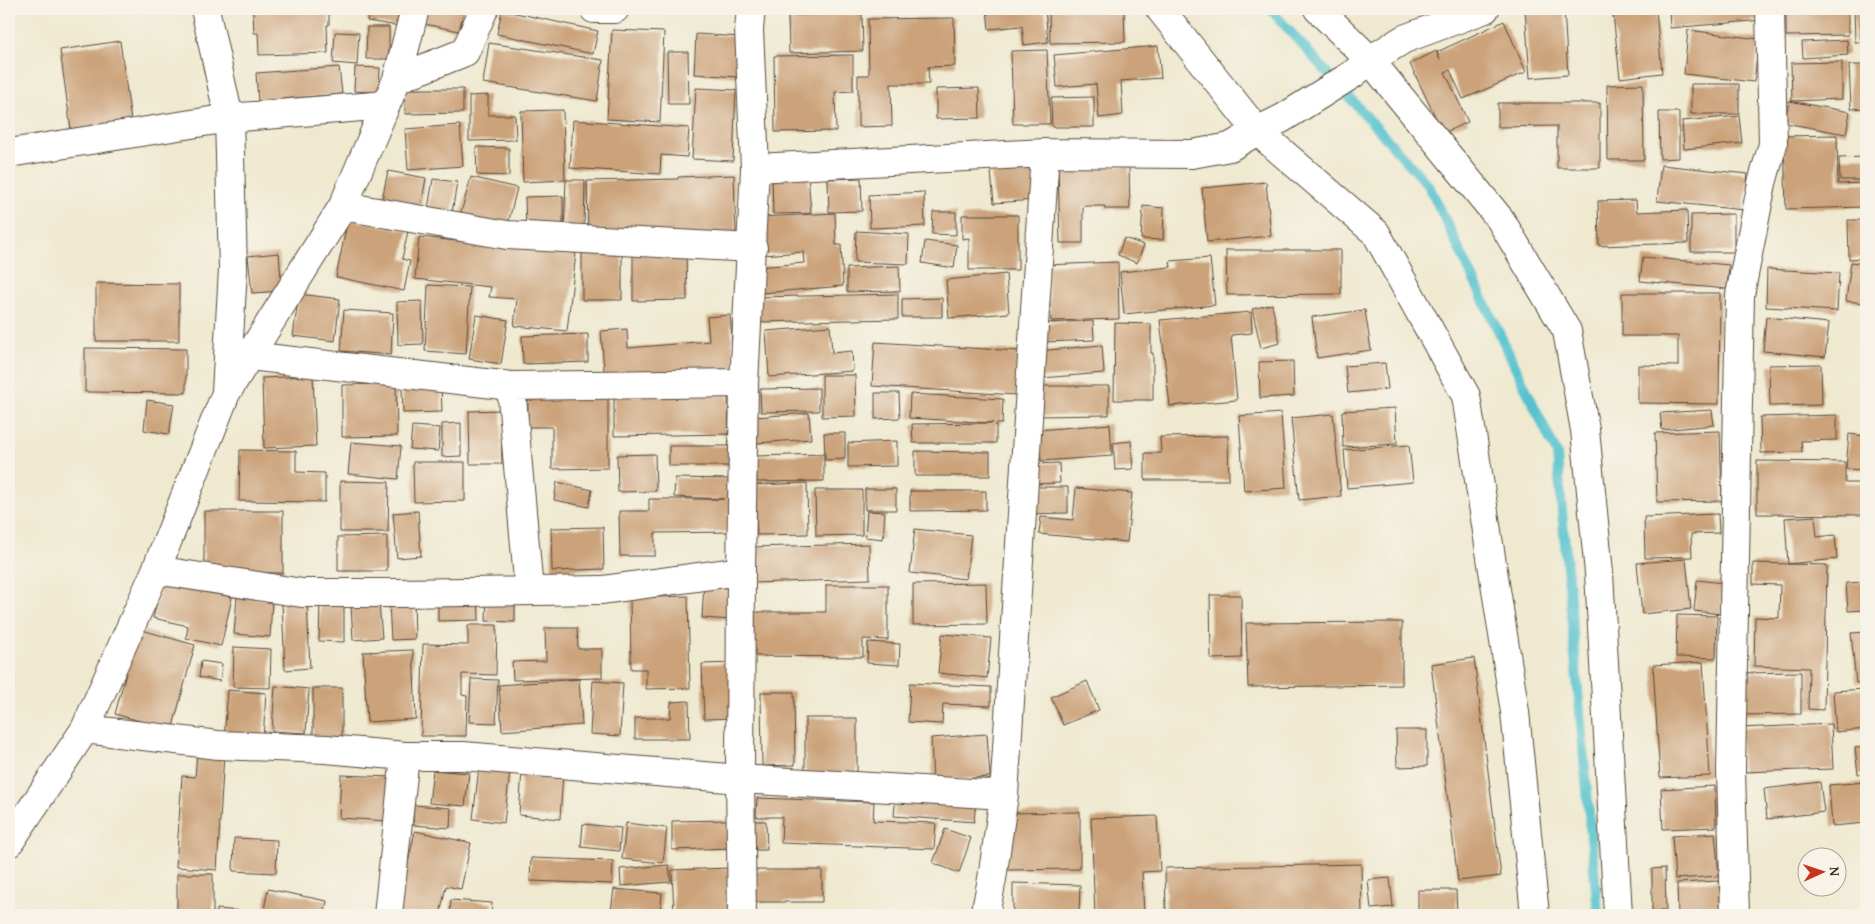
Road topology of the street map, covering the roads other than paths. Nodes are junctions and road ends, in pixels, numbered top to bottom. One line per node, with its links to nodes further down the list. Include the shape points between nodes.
1 (205, 9): 14 (street)
2 (415, 9): 12 (street)
3 (484, 9): 12 (street, via 465,52)
4 (594, 9): 5 (street)
5 (615, 9)
6 (751, 9): 18 (street, via 749,29)
7 (1160, 9): 15 (street)
8 (1318, 9): 11 (street)
9 (1485, 9): 11 (street, via 1404,39)
10 (1770, 9): 38 (street, via 1773,144 1740,295 1731,770)
11 (1362, 67): 15 (street); 37 (street, via 1500,219 1567,331 1585,430 1599,572)
12 (397, 79): 13 (street)
13 (386, 105): 14 (street); 19 (street)
14 (229, 118): 16 (street); 24 (street, via 233,269)
15 (1257, 131): 17 (street, via 1230,147 1192,154); 36 (street, via 1376,233 1466,396 1515,712)
16 (9, 153)
17 (1045, 153): 18 (street); 31 (street)
18 (755, 168): 20 (street)
19 (343, 206): 20 (street, via 507,236); 21 (street)
20 (752, 248): 22 (street)
21 (249, 356): 23 (street); 24 (street)
22 (744, 383): 23 (street); 26 (street)
23 (511, 386): 27 (street)
24 (226, 393): 25 (street)
25 (156, 570): 27 (street, via 302,593); 28 (street)
26 (741, 571): 27 (street, via 602,590); 30 (street)
27 (529, 591)
28 (85, 729): 29 (street, via 218,745); 32 (street)
29 (405, 756): 30 (street, via 463,756); 33 (street)
30 (740, 779): 31 (street); 34 (street)
31 (1004, 795): 35 (street)
32 (9, 843)
33 (388, 915)
34 (742, 915)
35 (983, 915)
36 (1535, 915)
37 (1618, 915)
38 (1735, 915)

